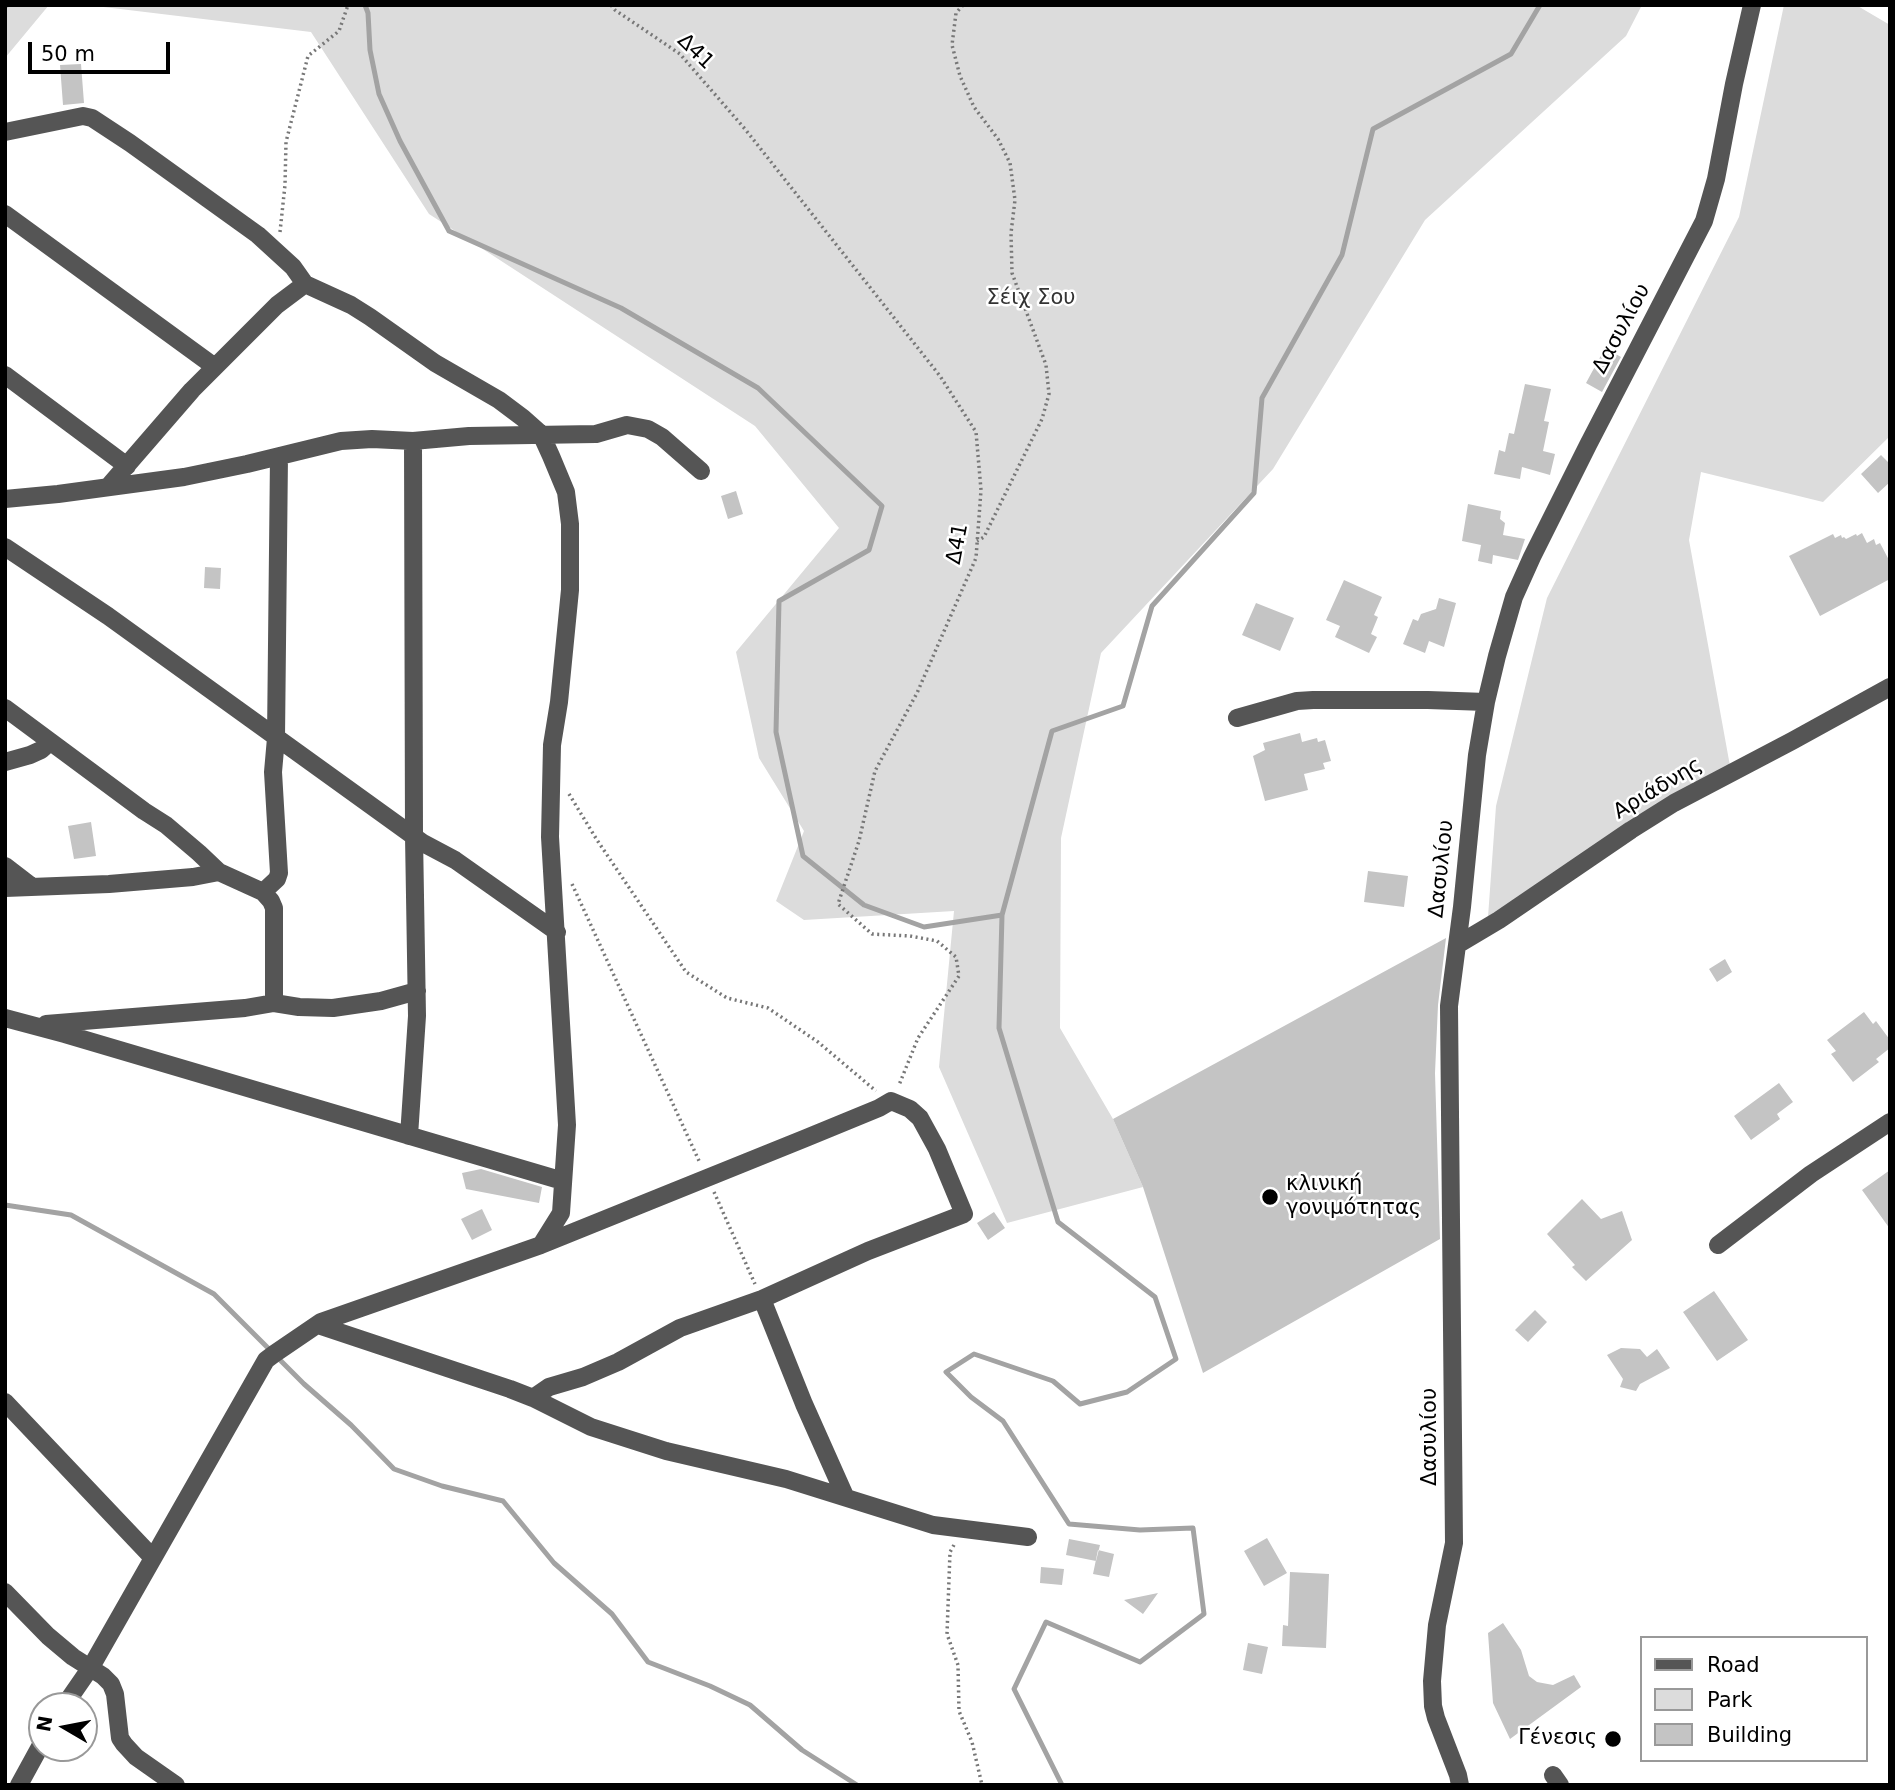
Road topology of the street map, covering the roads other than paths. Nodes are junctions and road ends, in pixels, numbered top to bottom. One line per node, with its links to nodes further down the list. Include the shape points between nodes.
1 (1752, 5): 16 (street, Δασυλίου, via 1704,221 1532,557 1514,597)
2 (5, 132): 4 (street, via 92,118 258,234)
3 (5, 214): 5 (street)
4 (306, 284): 5 (street); 7 (street, via 370,317 435,363 499,400)
5 (215, 367): 10 (street)
6 (5, 375): 10 (street)
7 (541, 434): 8 (street); 11 (street, via 596,434 618,426 638,426 662,437); 28 (street, via 566,492 570,524 570,590 551,764 550,837)
8 (413, 441): 9 (street, via 357,440); 22 (street)
9 (279, 456): 12 (street, via 184,477); 19 (street)
10 (127, 466): 12 (street)
11 (701, 471)
12 (108, 487): 13 (street)
13 (5, 499)
14 (5, 547): 19 (street)
15 (1890, 687): 29 (street, Αριάδνης, via 1674,803)
16 (1486, 702): 18 (street, via 1297,701); 29 (street, Δασυλίου)
17 (5, 708): 20 (street)
18 (1237, 718)
19 (276, 738): 22 (street); 27 (street, via 273,772 279,873)
20 (50, 742): 21 (street, via 30,755); 24 (street, via 166,825)
21 (5, 762)
22 (414, 836): 28 (street); 30 (street)
23 (5, 866): 25 (street)
24 (219, 872): 25 (street, via 109,884); 27 (street)
25 (31, 886): 26 (street)
26 (5, 888)
27 (263, 892): 31 (street, via 274,908)
28 (557, 932): 37 (street, via 567,1125)
29 (1457, 945): 53 (street, Δασυλίου, via 1450,1006 1455,1526 1432,1681 1436,1718)
30 (417, 991): 31 (street, via 333,1008); 36 (street)
31 (274, 1003): 33 (street)
32 (5, 1018): 33 (street)
33 (30, 1025): 34 (street); 36 (street)
34 (5, 1029)
35 (1890, 1122): 39 (street, via 1811,1174)
36 (410, 1136): 37 (street)
37 (564, 1181): 38 (street, via 561,1213)
38 (541, 1245): 40 (street, via 891,1101 910,1110 937,1149 964,1214); 41 (street)
39 (1718, 1245)
40 (762, 1298): 42 (street, via 680,1328 618,1362 549,1387); 44 (street)
41 (318, 1325): 42 (street); 46 (street, via 266,1360)
42 (533, 1398): 44 (street, via 591,1427 666,1451)
43 (5, 1402): 46 (street)
44 (845, 1496): 45 (street, via 933,1525)
45 (1028, 1537)
46 (153, 1558): 48 (street)
47 (5, 1592): 48 (street, via 48,1636)
48 (91, 1667): 49 (street); 52 (street, via 116,1694 124,1744)
49 (74, 1692)
50 (32, 1762): 51 (street)
51 (19, 1785)
52 (176, 1785)
53 (1460, 1785)

